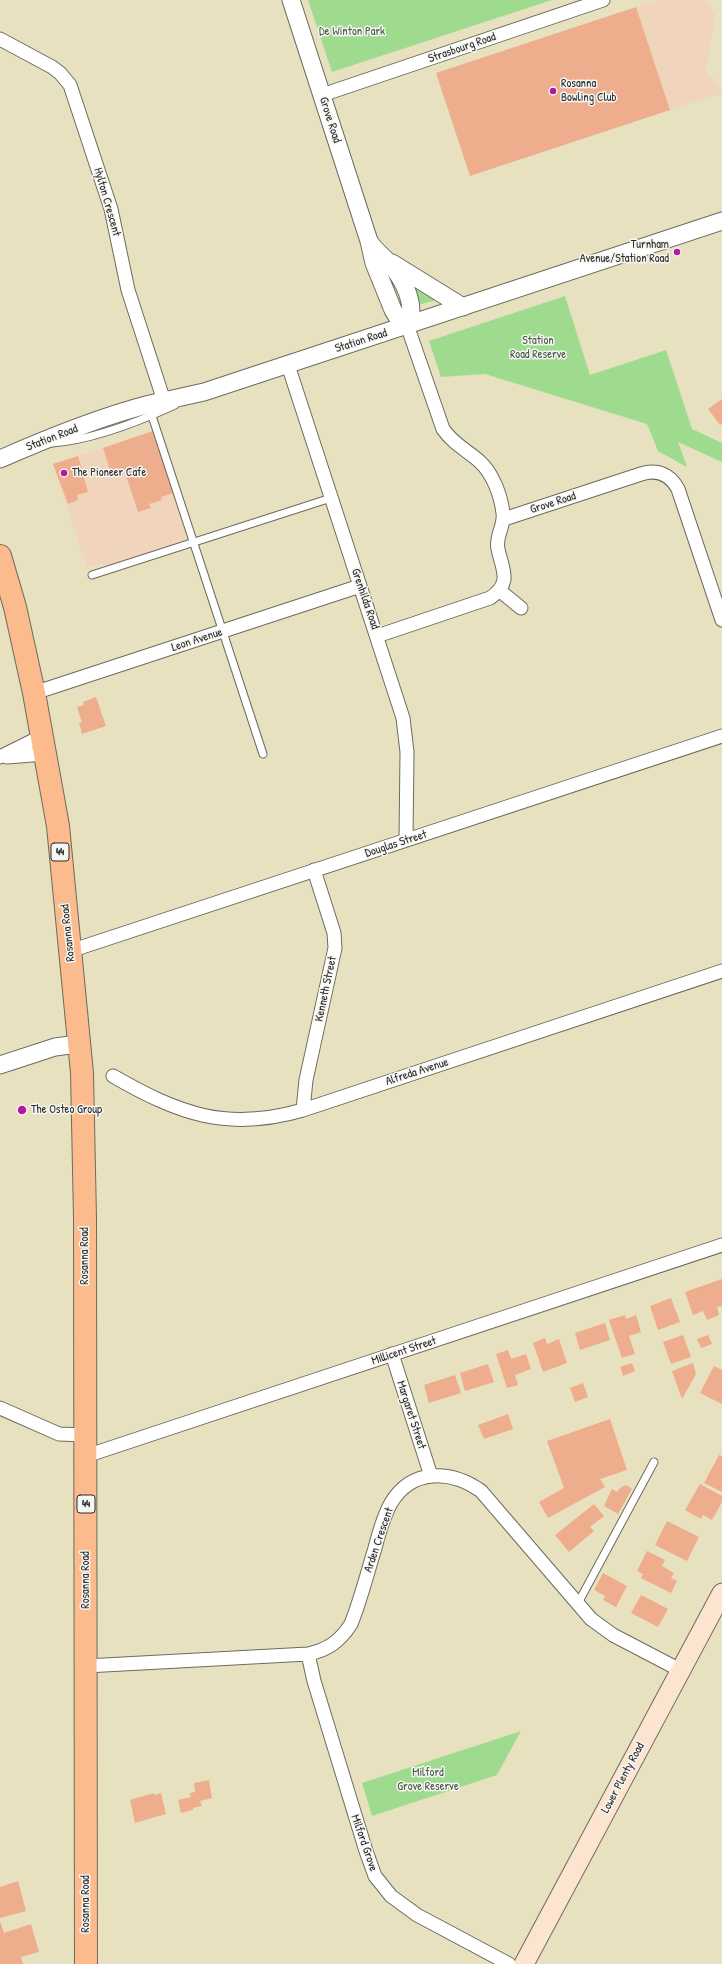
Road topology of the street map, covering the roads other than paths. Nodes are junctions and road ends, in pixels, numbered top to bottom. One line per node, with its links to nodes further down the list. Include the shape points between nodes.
1 (291, 0): 4 (street, Grove Road)
2 (603, 0): 4 (street, Strasbourg Road)
3 (0, 39): 11 (street, Hylton Crescent, via 52,67 70,85 111,209 128,290)
4 (322, 95): 6 (street, Grove Road)
5 (722, 222): 8 (street, Station Road)
6 (369, 241): 7 (street, Grove Road); 9 (street, Grove Road, via 374,263 393,310 399,320)
7 (386, 259): 8 (street); 9 (street, Grove Road, via 400,278 410,301 412,316)
8 (463, 307): 9 (street, Station Road)
9 (407, 325): 10 (street, Station Road); 16 (street, Grove Road, via 443,429 452,442 480,461 489,472 502,506)
10 (288, 365): 11 (street, Station Road); 15 (street, Grenhilda Road)
11 (166, 405): 12 (lane); 13 (street, Station Road, via 71,430)
12 (152, 416): 13 (lane, via 74,441); 17 (lane)
13 (32, 445): 14 (street, Station Road)
14 (0, 459)
15 (331, 498): 17 (lane); 20 (street, Grenhilda Road)
16 (504, 519): 21 (street, via 497,546 504,573); 23 (street, Grove Road, via 641,474 662,473 672,479 678,490)
17 (193, 543): 19 (lane); 24 (lane)
18 (0, 556): 26 (highway, Rosanna Road / 44, via 15,607)
19 (92, 575)
20 (360, 586): 24 (street, Leon Avenue); 25 (street, Grenhilda Road)
21 (500, 590): 22 (street); 25 (street, via 484,600)
22 (521, 608)
23 (722, 620)
24 (222, 632): 26 (street, Leon Avenue); 29 (lane)
25 (377, 636): 31 (street, Grenhilda Road, via 406,730)
26 (34, 693): 28 (highway, Rosanna Road / 44)
27 (722, 736): 31 (street, Douglas Street)
28 (44, 745): 30 (street); 30 (street); 33 (highway, Rosanna Road / 44, via 58,826)
29 (263, 754)
30 (1, 757)
31 (406, 840): 32 (street, Douglas Street)
32 (314, 870): 33 (street, Douglas Street); 38 (street, Kenneth Street, via 334,932 335,948 306,1080)
33 (70, 951): 35 (highway, Rosanna Road / 44)
34 (722, 972): 38 (street, Alfreda Avenue)
35 (78, 1044): 36 (street, via 55,1046); 42 (highway, Rosanna Road / 44, via 83,1094)
36 (0, 1065)
37 (113, 1076): 38 (street, Alfreda Avenue, via 155,1100 190,1113 210,1117 229,1120 265,1119)
38 (303, 1110)
39 (722, 1245): 40 (street, Millicent Street)
40 (392, 1354): 42 (street, Millicent Street); 44 (street, Margaret Street)
41 (0, 1408): 42 (street)
42 (85, 1446): 48 (highway, Rosanna Road / 44)
43 (654, 1462): 46 (lane)
44 (431, 1476): 46 (street, Arden Crescent, via 463,1480 481,1491); 47 (street, Arden Crescent, via 405,1487 386,1511 356,1612 346,1634 330,1647)
45 (722, 1593): 49 (main road, Lower Plenty Road)
46 (577, 1605): 49 (street, Arden Crescent, via 612,1635)
47 (308, 1654): 48 (street, Arden Crescent); 51 (street, Milford Grove, via 371,1868 378,1881 391,1896 417,1915)
48 (86, 1666): 50 (highway, Rosanna Road / 44)
49 (680, 1670): 52 (main road, Lower Plenty Road)
50 (86, 1964)
51 (509, 1964)
52 (524, 1964)

